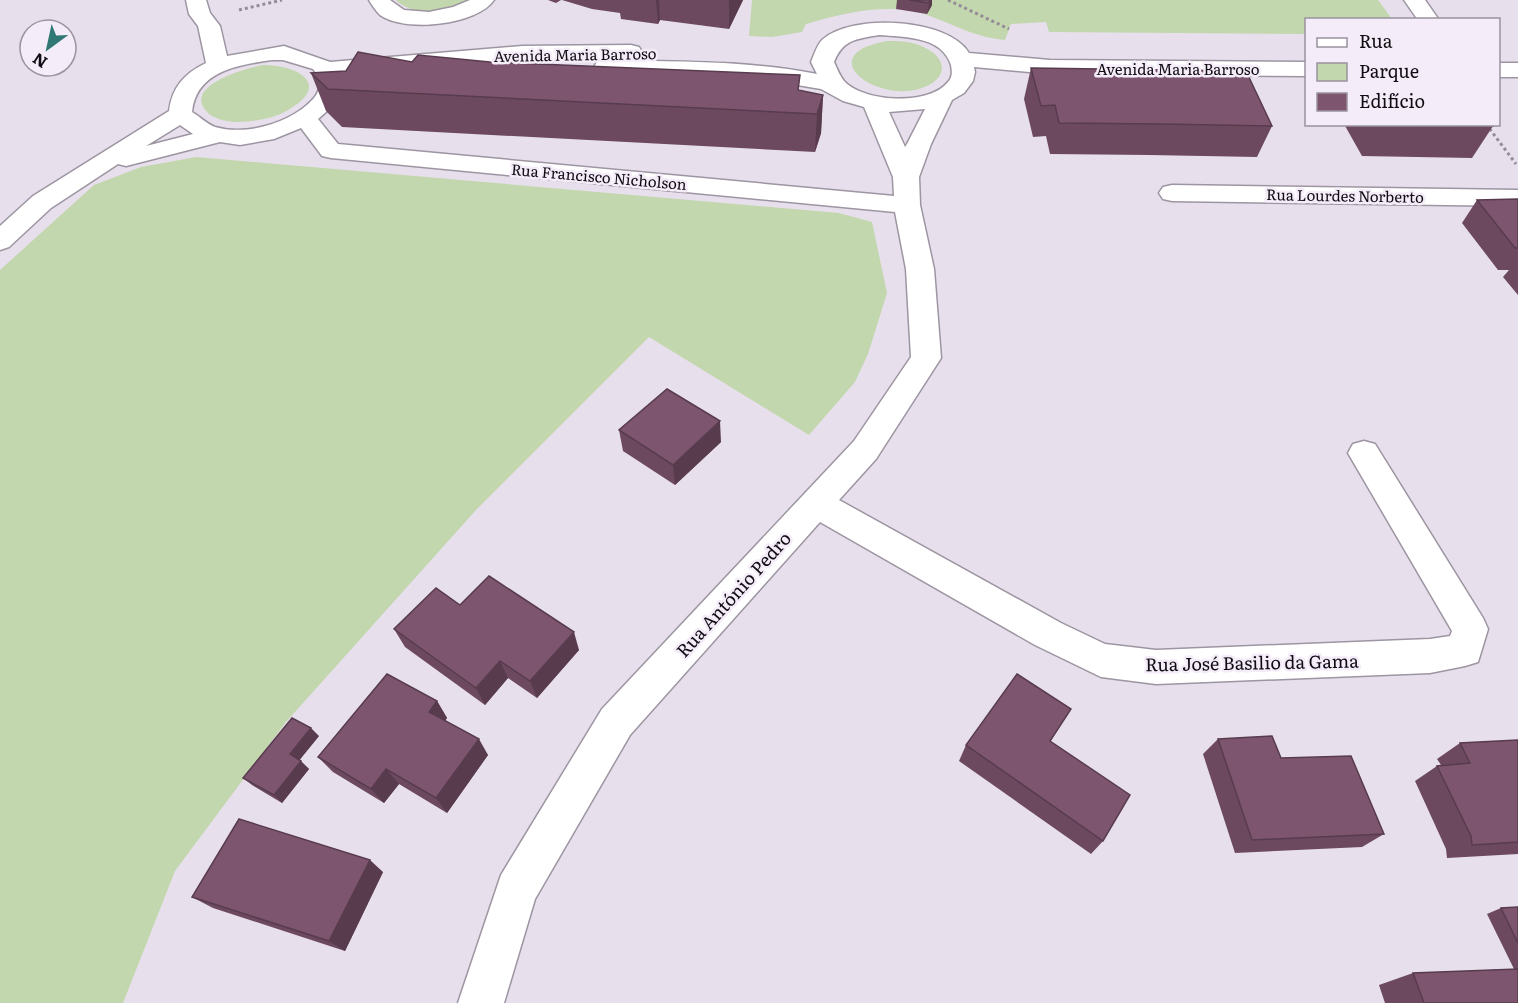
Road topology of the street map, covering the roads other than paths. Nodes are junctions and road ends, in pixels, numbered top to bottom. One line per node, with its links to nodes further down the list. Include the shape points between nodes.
1 (196, 0): 6 (street, via 200,14)
2 (379, 0): 3 (street, via 389,11 425,19 467,11)
3 (484, 0)
4 (1414, 0): 5 (street)
5 (1428, 18)
6 (225, 33): 7 (street, Avenida Maria Barroso); 10 (street)
7 (267, 54): 10 (street, Avenida Maria Barroso); 12 (street, Avenida Maria Barroso, via 307,57)
8 (961, 59): 9 (street, via 945,42 927,34 881,28 841,37 828,48); 11 (street, Avenida Maria Barroso); 17 (street, via 964,72)
9 (822, 60): 12 (street, Avenida Maria Barroso, via 692,52 522,53); 16 (street, via 824,73)
10 (218, 66): 20 (street, Avenida Maria Barroso, via 197,78 183,93)
11 (1050, 67): 13 (street, Avenida Maria Barroso); 17 (street, Avenida Maria Barroso)
12 (329, 69): 18 (street, via 334,82)
13 (1305, 69)
14 (1500, 70): 15 (street)
15 (1518, 70)
16 (834, 85): 18 (street, Avenida Maria Barroso, via 759,72 592,67 437,71 375,81); 19 (street, Avenida Maria Barroso, via 851,96)
17 (950, 91): 19 (street, Avenida Maria Barroso, via 915,104); 24 (street, via 919,144)
18 (330, 96): 21 (street, Avenida Maria Barroso)
19 (874, 103): 24 (street, Rua António Pedro)
20 (180, 114): 22 (street, Avenida Maria Barroso, via 190,126); 23 (street)
21 (306, 119): 22 (street, Avenida Maria Barroso, via 268,134); 24 (street, Rua Francisco Nicholson, via 331,150)
22 (214, 136): 23 (street)
23 (95, 168): 27 (street, via 42,202)
24 (907, 191): 29 (street, Rua António Pedro, via 920,269 926,358 865,450)
25 (1172, 193): 26 (street, Rua Lourdes Norberto)
26 (1518, 198)
27 (0, 241)
28 (1364, 453): 29 (street, Rua José Basilio da Gama, via 1470,629 1465,650 1430,656 1156,667 1101,660)
29 (816, 503): 30 (street, Rua António Pedro, via 616,722 516,890)
30 (481, 1003)

